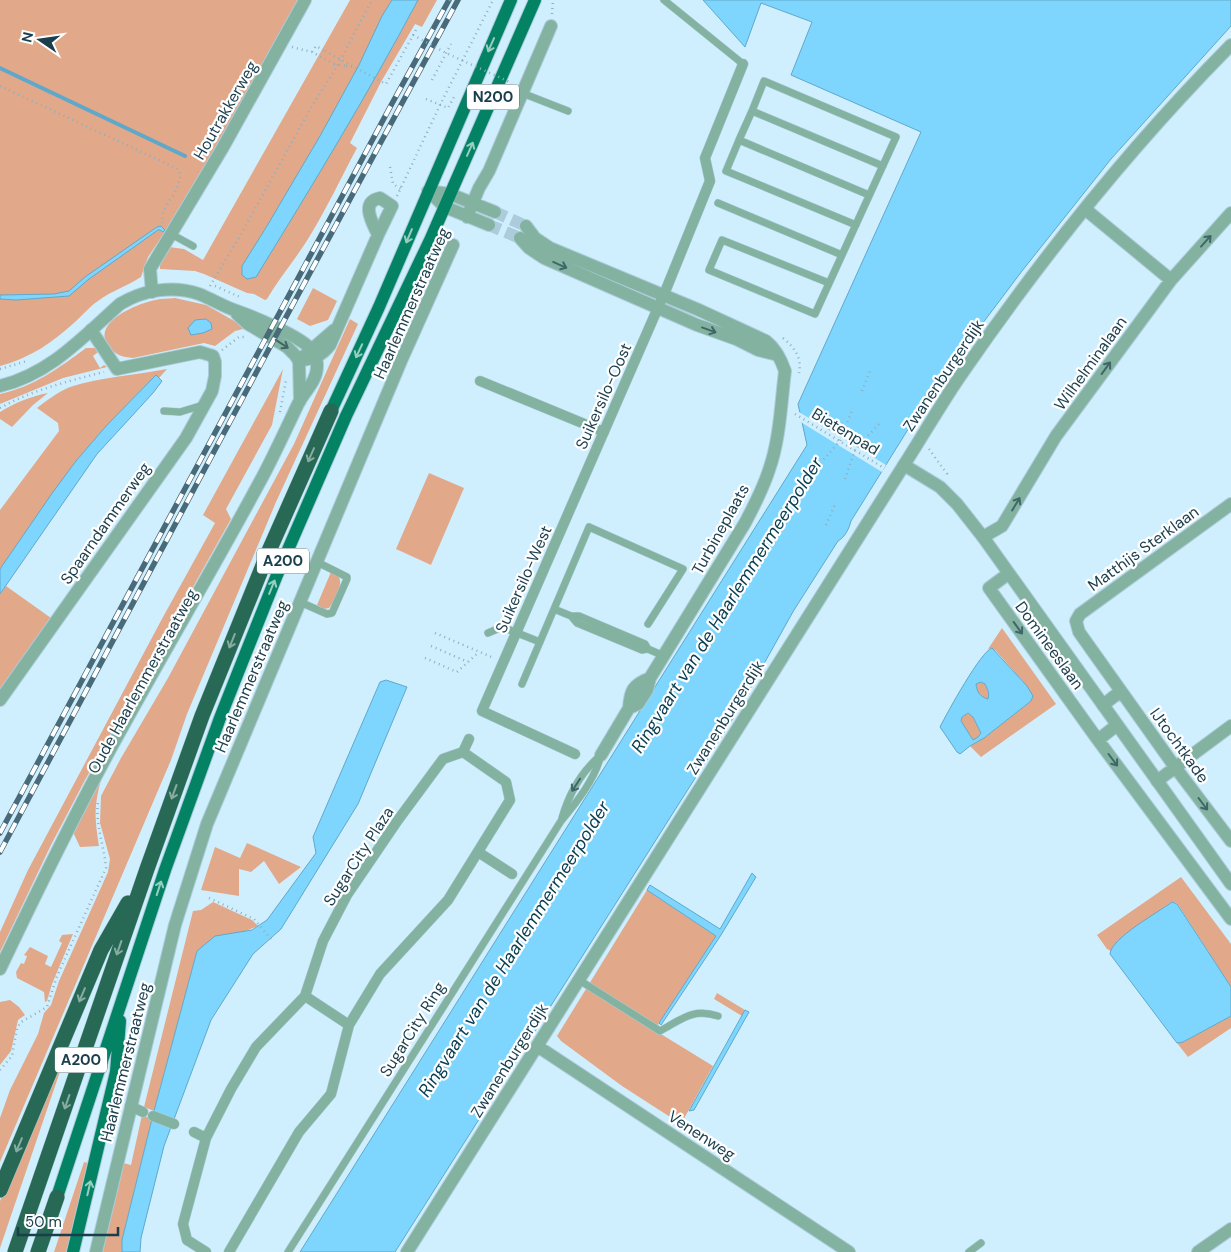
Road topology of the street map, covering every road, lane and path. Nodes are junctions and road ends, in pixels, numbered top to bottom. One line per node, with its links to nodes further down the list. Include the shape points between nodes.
1 (305, 0): 8 (street, Houtrakkerweg)
2 (372, 0): 52 (path)
3 (493, 0): 21 (path)
4 (511, 0): 28 (main road, N200, one-way to 28)
5 (535, 0): 29 (main road, N200, one-way to 5)
6 (664, 0): 13 (lane)
7 (551, 26): 18 (street, Haarlemmerstraatweg)
8 (282, 41): 11 (path); 42 (street, Houtrakkerweg)
9 (450, 45): 12 (path, bridge)
10 (1231, 45): 35 (street, Zwanenburgerdijk, via 1188,88)
11 (312, 52): 14 (path, bridge, via 334,64); 14 (path, bridge, via 316,46)
12 (446, 54): 14 (path, bridge, via 415,31 386,84); 15 (path, bridge); 16 (path, bridge)
13 (743, 64): 50 (street, Suikersilo-Oost, via 705,158 710,181)
14 (354, 67)
15 (432, 80)
16 (512, 84)
17 (0, 86): 42 (path, via 178,169 181,175 176,190 161,218)
18 (522, 93): 22 (lane); 31 (street, Haarlemmerstraatweg)
19 (456, 95): 21 (path, via 448,108)
20 (426, 98): 21 (path)
21 (440, 105): 27 (path)
22 (568, 111)
23 (752, 111): 24 (lane); 26 (lane); 26 (lane, via 764,81 896,137)
24 (739, 140): 30 (lane); 40 (lane, via 726,171)
25 (390, 166): 27 (path, via 393,184)
26 (882, 166): 30 (lane)
27 (401, 189): 33 (path)
28 (428, 191): 29 (street); 34 (street); 75 (main road, N200, one-way to 75)
29 (450, 194): 31 (street); 34 (main road, N200)
30 (869, 195): 40 (lane)
31 (473, 203): 36 (street); 38 (street, Haarlemmerstraatweg)
32 (718, 203): 47 (lane)
33 (392, 206): 43 (street); 43 (street, via 380,198 370,203 369,215)
34 (444, 207): 38 (street); 82 (main road, N200)
35 (1085, 209): 48 (street); 79 (street, Zwanenburgerdijk, via 967,365)
36 (495, 212)
37 (1231, 213): 48 (street, Wilhelminalaan, one-way to 37)
38 (466, 217): 39 (street)
39 (489, 225)
40 (856, 225): 47 (lane)
41 (526, 226): 50 (street, via 535,238 550,248)
42 (171, 234): 46 (lane); 51 (street, Houtrakkerweg, via 150,269)
43 (378, 236): 57 (street, via 338,326)
44 (520, 238): 53 (street, one-way to 53, via 544,258)
45 (453, 245): 93 (street, Haarlemmerstraatweg)
46 (193, 246)
47 (842, 255): 49 (lane)
48 (1171, 280): 92 (street, Wilhelminalaan, one-way to 48, via 1002,526 1056,436)
49 (829, 283): 49 (lane, via 815,314 709,270 722,240)
50 (665, 291): 53 (street, Suikersilo-Oost); 58 (street, via 766,341)
51 (152, 292): 52 (street, via 178,290); 55 (street, via 120,304)
52 (205, 296): 54 (street)
53 (658, 308): 58 (street, one-way to 58, via 758,350); 78 (street, Suikersilo-Oost)
54 (233, 310): 57 (street, via 252,316 302,342); 61 (street, one-way to 61, via 248,324 287,347)
55 (91, 330): 63 (street); 66 (street, via 35,374)
56 (242, 337): 59 (path)
57 (314, 353): 61 (street); 69 (street, Oude Haarlemmerstraatweg, via 318,365 316,376)
58 (778, 355): 105 (street, Turbineplaats, via 785,371 770,469 745,523)
59 (213, 356): 63 (street, via 200,352); 70 (street, Spaarndammerweg, via 215,376)
60 (29, 360): 62 (path)
61 (299, 361): 69 (street, Oude Haarlemmerstraatweg)
62 (0, 369)
63 (117, 369): 72 (path, via 68,381)
64 (870, 371): 67 (path)
65 (480, 381): 71 (street)
66 (0, 386)
67 (862, 391)
68 (547, 396): 71 (street)
69 (300, 401): 133 (street, Oude Haarlemmerstraatweg, via 238,523 68,828)
70 (205, 405): 74 (lane, via 180,412); 111 (street, Spaarndammerweg, via 186,438)
71 (543, 407): 78 (street)
72 (0, 408)
73 (853, 408): 80 (path)
74 (164, 411)
75 (331, 411): 125 (highway, A200, one-way to 125, via 272,544 202,716)
76 (795, 414): 80 (path, Bietenpad, bridge)
77 (880, 422): 81 (path)
78 (604, 432): 88 (street, Suikersilo-Oost)
79 (921, 438): 83 (street, Zwanenburgerdijk); 86 (path)
80 (840, 441): 81 (path, Bietenpad, bridge); 84 (path)
81 (855, 450): 85 (path, Bietenpad, bridge); 87 (path)
82 (328, 459): 136 (main road, A200, one-way to 82, via 220,718)
83 (904, 464): 92 (street, Domineeslaan, via 940,487); 134 (street, Zwanenburgerdijk)
84 (817, 467)
85 (884, 468)
86 (947, 474)
87 (844, 480)
88 (575, 497): 99 (street, Suikersilo-West)
89 (836, 502): 91 (path)
90 (1231, 504): 97 (street, Matthijs Sterklaan, via 1080,614)
91 (826, 525)
92 (983, 537): 94 (street, Domineeslaan)
93 (317, 562): 95 (street, Haarlemmerstraatweg); 95 (lane, via 346,575 347,579 332,614)
94 (1008, 574): 112 (street, Domineeslaan); 116 (street, Domineeslaan, one-way to 116, via 989,588)
95 (300, 602): 141 (street, Haarlemmerstraatweg, via 207,824 175,925)
96 (554, 609): 98 (lane, via 589,528 683,569); 102 (lane); 105 (lane, via 571,616 577,623)
97 (1076, 621): 110 (street, IJtochtkade, via 1079,632)
98 (648, 624)
99 (516, 632): 101 (lane, via 502,627); 102 (lane); 107 (street, Suikersilo-West)
100 (436, 633): 104 (path)
101 (488, 633)
102 (540, 642): 109 (lane)
103 (431, 646): 108 (path)
104 (479, 652): 107 (path); 108 (path)
105 (664, 656): 119 (street, Turbineplaats, via 650,678 636,684 629,696 629,708)
106 (425, 658): 108 (path, via 457,672)
107 (503, 661): 118 (street, Suikersilo-West, via 480,715)
108 (468, 662)
109 (522, 684)
110 (1122, 691): 112 (street); 120 (street, IJtochtkade)
111 (0, 700)
112 (1102, 705): 113 (street, Domineeslaan)
113 (1117, 725): 116 (street); 121 (street, Domineeslaan)
114 (1231, 726): 120 (street)
115 (469, 739): 117 (street)
116 (1098, 740): 129 (street, Domineeslaan, one-way to 129)
117 (463, 752): 124 (street, via 506,782 510,800); 135 (street, SugarCity Plaza, via 443,759 347,895 323,941)
118 (575, 754)
119 (601, 755): 157 (lane, SugarCity Ring, via 598,768 561,821)
120 (1175, 767): 121 (street); 123 (street, IJtochtkade, one-way to 123)
121 (1156, 781): 126 (street, Domineeslaan)
122 (99, 793): 140 (path, Oude Haarlemmerstraatweg, via 97,822 106,868 47,1007 21,1022 12,1056)
123 (1231, 841)
124 (478, 852): 127 (street); 138 (street, via 448,900 380,974)
125 (147, 869): 147 (highway, A200, one-way to 147, via 101,950); 151 (highway, A200, one-way to 151)
126 (1222, 872): 128 (street, Domineeslaan); 129 (street)
127 (512, 874)
128 (1231, 884)
129 (1206, 885): 131 (street, Domineeslaan)
130 (209, 898): 132 (path, via 254,919)
131 (1231, 919)
132 (271, 939)
133 (0, 969)
134 (579, 980): 137 (lane, via 660,1031 692,1014 706,1012); 139 (street, Zwanenburgerdijk)
135 (305, 996): 138 (street); 146 (street, SugarCity Plaza, via 256,1048)
136 (122, 1001): 148 (main road, A200); 153 (main road, A200, one-way to 136, via 116,1072)
137 (718, 1016)
138 (349, 1025): 156 (street, via 331,1094 299,1132)
139 (537, 1046): 158 (street, Zwanenburgerdijk); 159 (street, Venenweg)
140 (0, 1070)
141 (130, 1106): 142 (street); 154 (street, Haarlemmerstraatweg)
142 (143, 1112)
143 (153, 1116): 144 (street)
144 (174, 1124)
145 (194, 1132): 146 (street)
146 (206, 1138): 155 (street, SugarCity Plaza, via 183,1224 187,1240)
147 (0, 1190)
148 (57, 1197): 152 (highway, A200)
149 (1231, 1229): 161 (street)
150 (981, 1243): 160 (lane)
151 (15, 1252)
152 (38, 1252)
153 (74, 1252)
154 (96, 1252)
155 (206, 1252)
156 (229, 1252)
157 (288, 1252)
158 (407, 1252)
159 (849, 1252)
160 (969, 1252)
161 (1198, 1252)

